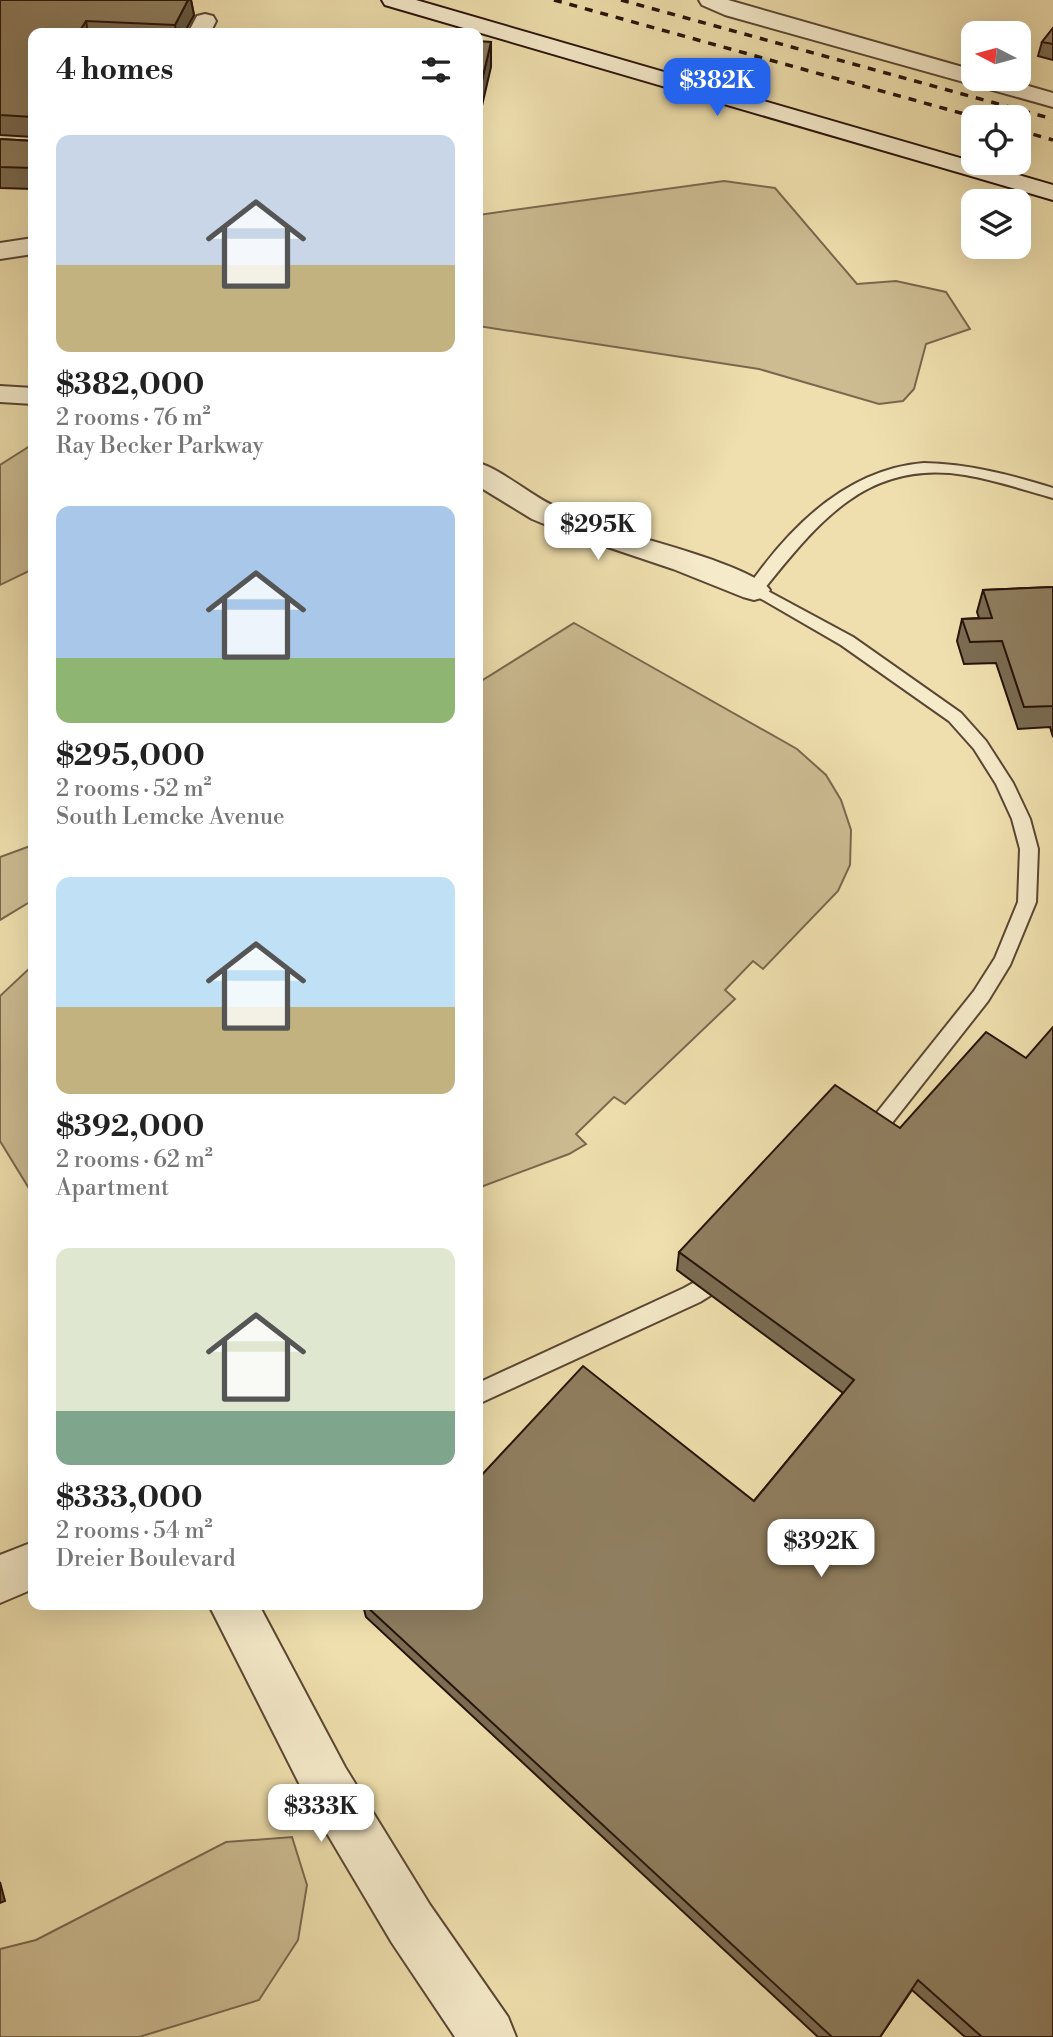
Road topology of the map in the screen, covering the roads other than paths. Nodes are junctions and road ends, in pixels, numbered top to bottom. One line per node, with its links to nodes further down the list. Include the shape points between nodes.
1 (393, 0): 10 (main road)
2 (464, 0): 7 (main road)
3 (710, 0): 4 (main road)
4 (961, 74)
5 (1022, 91): 6 (main road)
6 (1053, 100)
7 (961, 144)
8 (1031, 164): 9 (main road)
9 (1053, 170)
10 (1053, 193)
11 (28, 247): 12 (main road)
12 (0, 251)
13 (0, 394): 14 (main road)
14 (28, 396)
15 (483, 476): 17 (main road, via 518,501 564,523 717,571)
16 (1053, 492): 17 (lane, via 963,470 930,467 874,478 849,493 791,545)
17 (754, 590): 18 (lane, via 847,641 955,717 1004,783 1029,849 1027,902 1003,960 981,996)
18 (861, 1146)
19 (742, 1261): 20 (lane, via 692,1296)
20 (483, 1392)
21 (28, 1567): 22 (main road)
22 (0, 1579)
23 (236, 1610): 24 (main road, via 327,1785 411,1924)
24 (488, 2037)

